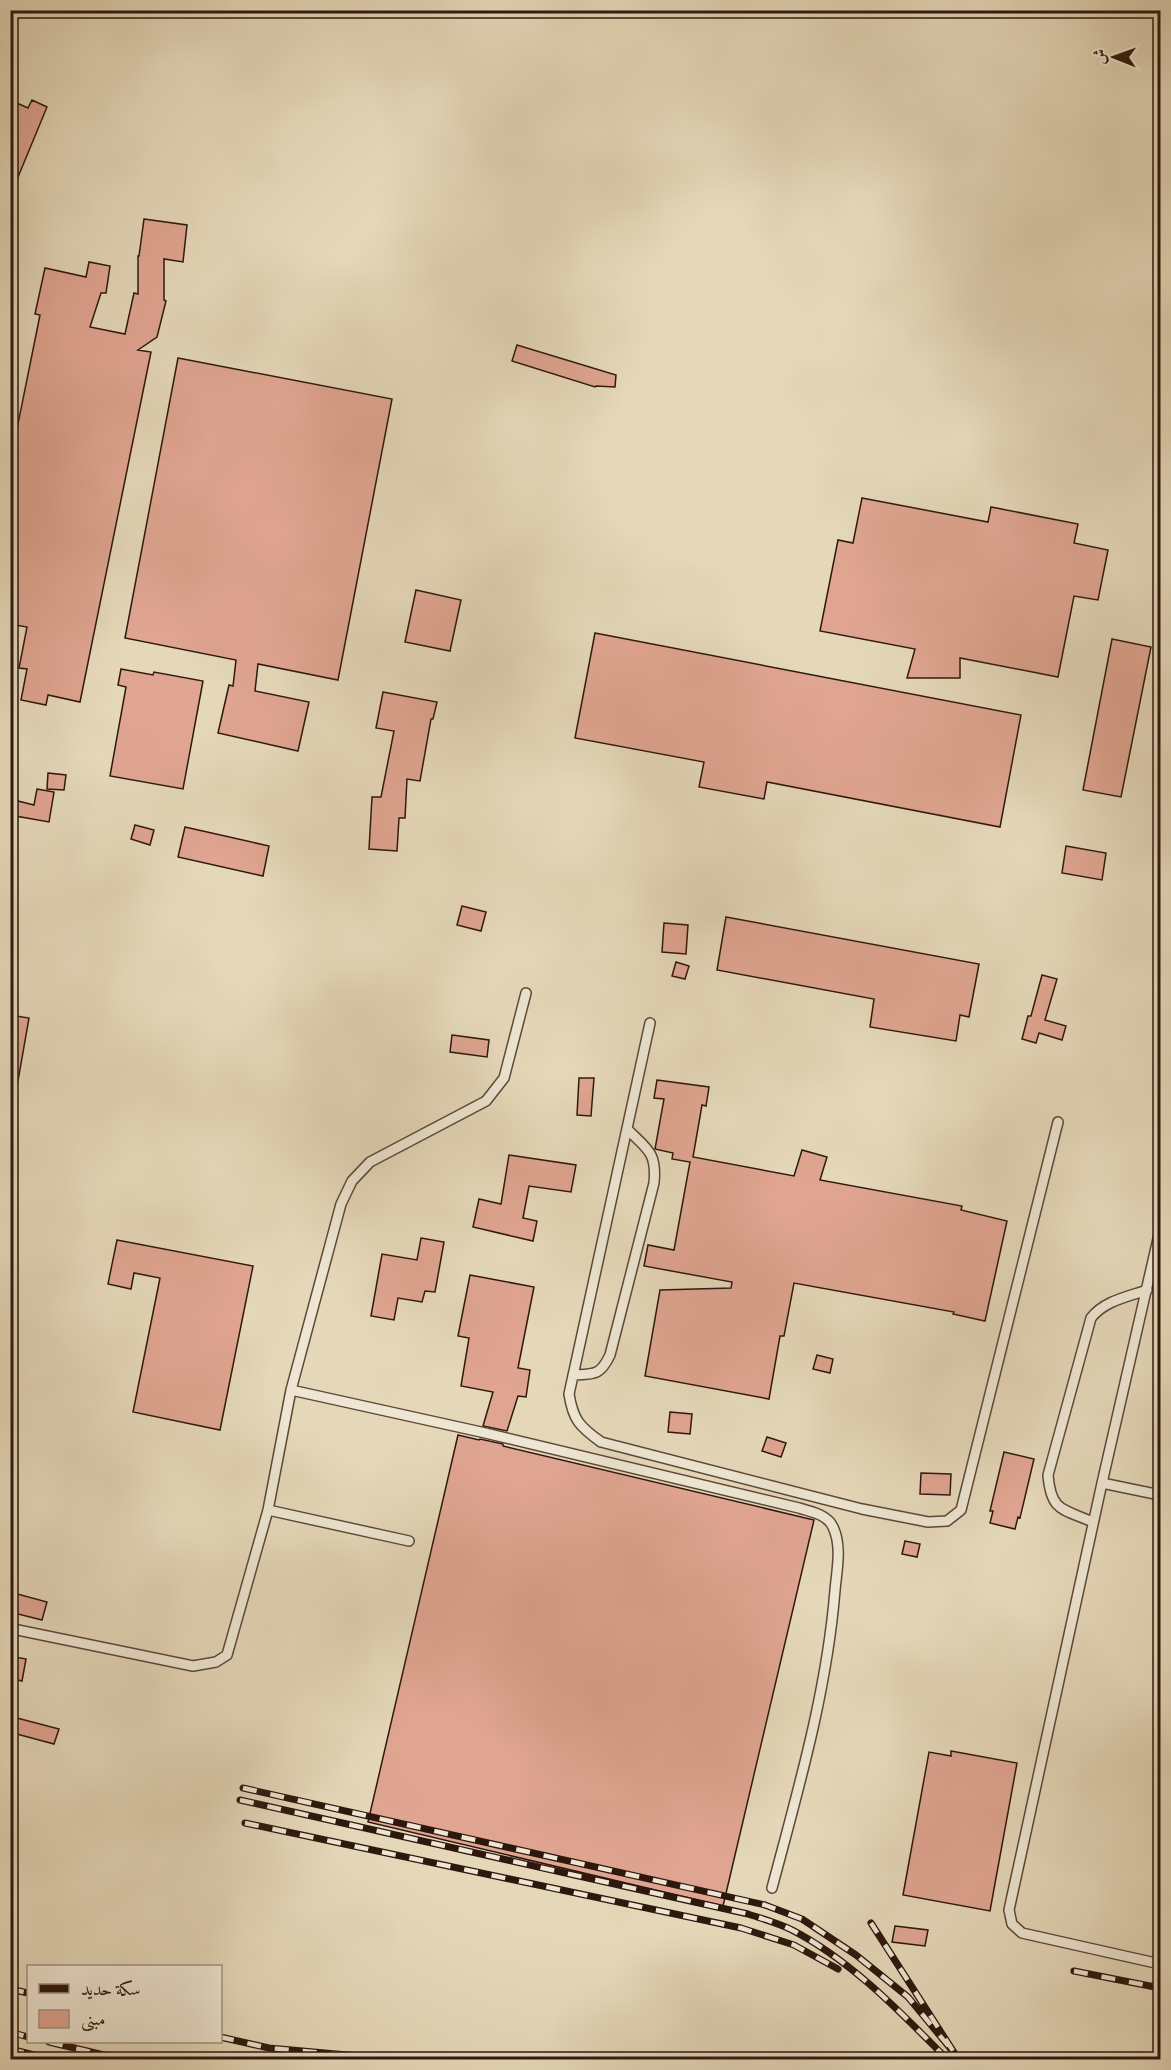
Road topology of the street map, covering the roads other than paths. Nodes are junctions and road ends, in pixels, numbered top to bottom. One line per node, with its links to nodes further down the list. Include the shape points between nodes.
1 (526, 993): 8 (lane, via 504,1078 486,1101 370,1162 352,1181 341,1204)
2 (650, 1023): 4 (lane)
3 (1059, 1122): 7 (lane, via 961,1510 947,1521 928,1522 862,1509 601,1442 582,1428 572,1411 569,1395)
4 (627, 1129): 7 (lane); 7 (lane, via 651,1154 654,1183 610,1355 596,1374)
5 (1161, 1230): 6 (lane)
6 (1147, 1290): 9 (lane); 12 (lane, via 1106,1304 1090,1318 1048,1475 1050,1494 1059,1508)
7 (573, 1375)
8 (291, 1390): 11 (lane); 15 (lane, via 788,1505 828,1518 839,1547 833,1618 810,1747)
9 (1102, 1483): 10 (lane); 12 (lane)
10 (1161, 1495)
11 (268, 1510): 13 (lane); 14 (lane, via 227,1655 216,1662 193,1666)
12 (1093, 1522): 16 (lane, via 1009,1910 1012,1924 1022,1933)
13 (409, 1541)
14 (13, 1629)
15 (772, 1888)
16 (1161, 1964)

